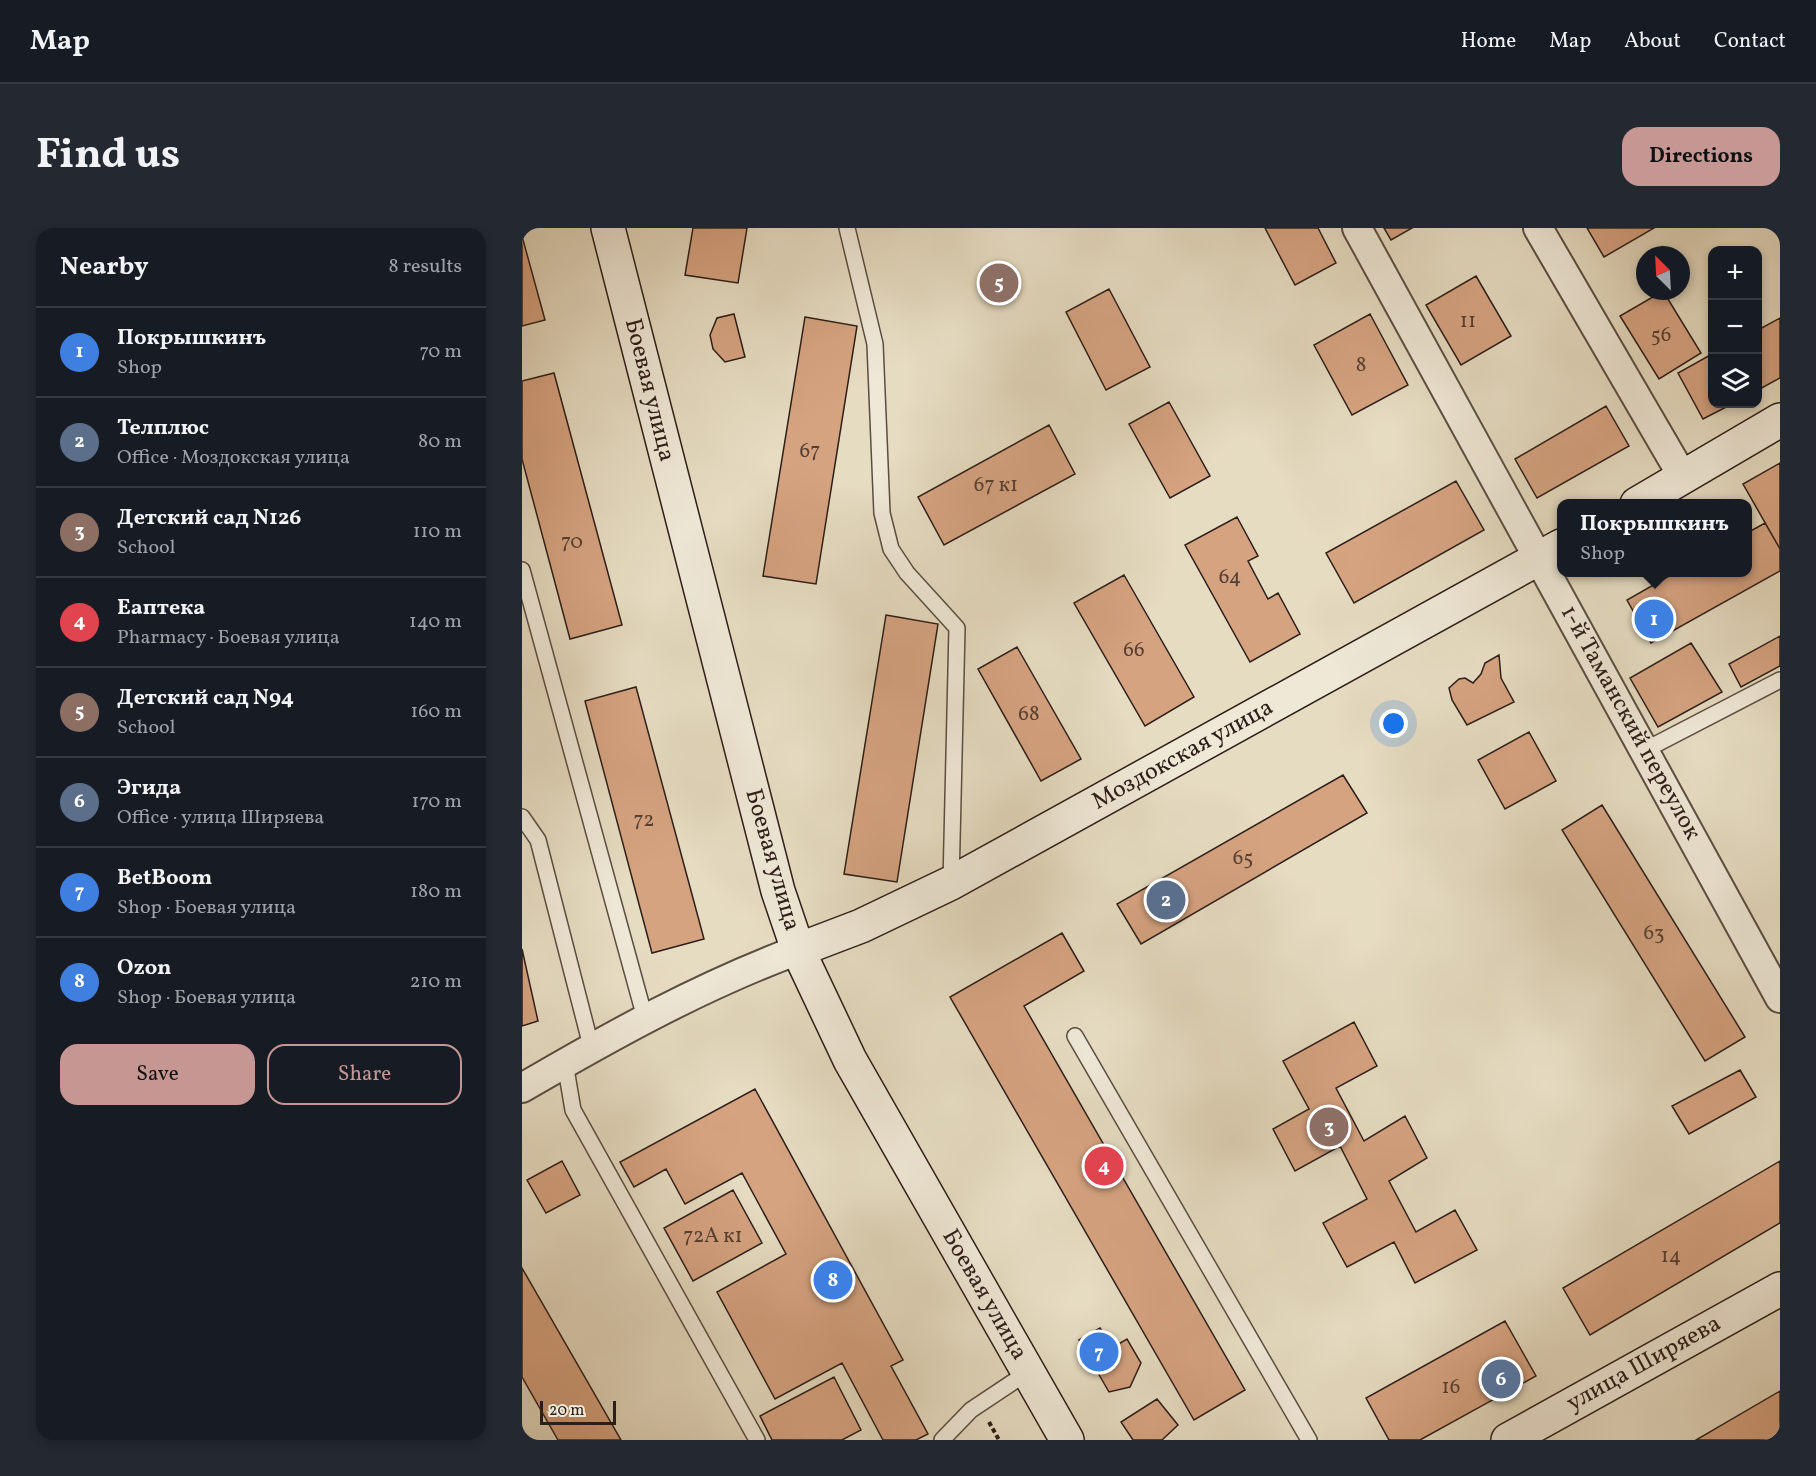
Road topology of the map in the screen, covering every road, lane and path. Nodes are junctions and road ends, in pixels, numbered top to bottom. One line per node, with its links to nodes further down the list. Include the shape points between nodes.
1 (608, 228): 15 (main road, Боевая улица, via 778,891)
2 (847, 228): 14 (lane, via 875,344 882,513 891,549 907,573 957,628)
3 (1357, 228): 8 (street, 1-й Таманский переулок)
4 (1538, 228): 6 (street)
5 (1780, 420): 6 (main road)
6 (1683, 477): 7 (main road)
7 (1646, 499)
8 (1551, 552): 14 (main road, Моздокская улица)
9 (522, 570): 17 (lane)
10 (1563, 577): 12 (street, 1-й Таманский переулок)
11 (1780, 680): 12 (lane)
12 (1645, 750): 16 (street, 1-й Таманский переулок)
13 (522, 817): 19 (lane, via 538,840)
14 (951, 883): 15 (main road, Моздокская улица, via 861,926)
15 (798, 950): 17 (street); 23 (main road, Боевая улица, via 850,1060)
16 (1780, 998)
17 (645, 1018): 19 (street)
18 (1075, 1036): 27 (lane)
19 (591, 1046): 20 (street)
20 (565, 1063): 21 (street); 24 (lane, via 573,1110)
21 (522, 1088)
22 (1780, 1289): 28 (main road, улица Ширяева)
23 (1028, 1372): 25 (lane, via 971,1410); 26 (main road, Боевая улица)
24 (757, 1440)
25 (942, 1440)
26 (1067, 1440)
27 (1309, 1440)
28 (1508, 1440)

